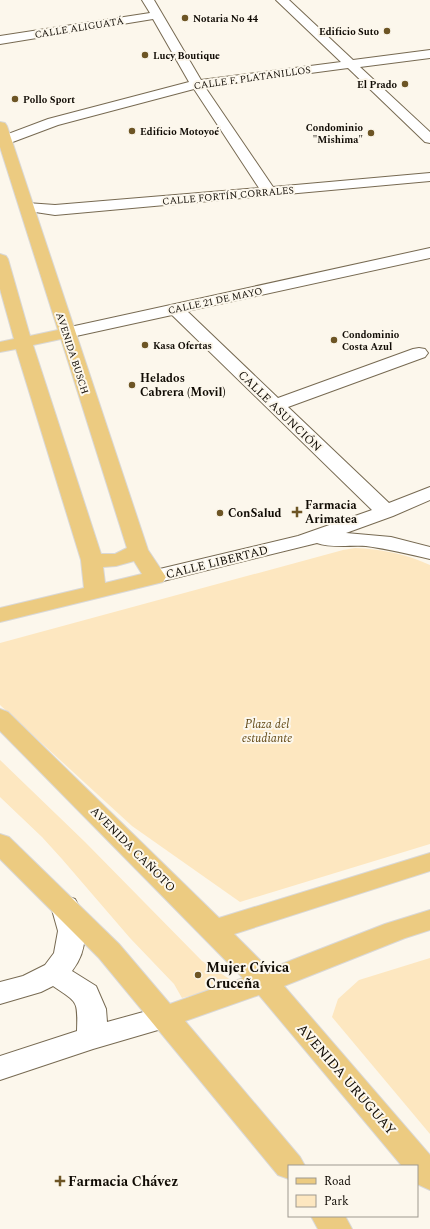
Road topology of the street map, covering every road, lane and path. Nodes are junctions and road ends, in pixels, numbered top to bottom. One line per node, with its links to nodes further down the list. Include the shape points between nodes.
1 (148, 0): 3 (street)
2 (282, 0): 6 (street)
3 (157, 15): 4 (street, CALLE ALIGUATÁ); 7 (street)
4 (0, 40)
5 (430, 54): 6 (street, CALLE F. PLATANILLOS)
6 (349, 64): 7 (street, CALLE F. PLATANILLOS); 10 (street)
7 (197, 84): 9 (street, CALLE F. PLATANILLOS); 13 (street)
8 (0, 122): 9 (street, CALLE F. PLATANILLOS, via 19,126)
9 (53, 122): 11 (street, CALLE F. PLATANILLOS)
10 (430, 139)
11 (3, 144): 14 (main road, AVENIDA BUSCH)
12 (430, 177): 13 (street, CALLE FORTÍN CORRALES)
13 (269, 192): 14 (street, CALLE FORTÍN CORRALES, via 55,210)
14 (27, 207): 18 (main road, AVENIDA BUSCH)
15 (430, 253): 17 (street, CALLE 21 DE MAYO)
16 (0, 259): 19 (main road)
17 (175, 309): 18 (street, CALLE 21 DE MAYO); 24 (street, CALLE ASUNCIÓN)
18 (67, 333): 19 (main road, CALLE 21 DE MAYO); 22 (main road, AVENIDA BUSCH)
19 (23, 342): 20 (main road, CALLE 21 DE MAYO); 23 (main road)
20 (0, 347)
21 (419, 353): 24 (street)
22 (73, 354): 23 (main road, via 57,349 47,350 38,352); 28 (main road, AVENIDA BUSCH)
23 (28, 360): 30 (main road)
24 (275, 406): 26 (street, CALLE ASUNCIÓN)
25 (429, 501): 26 (street, CALLE LIBERTAD)
26 (386, 512): 27 (street, CALLE LIBERTAD)
27 (305, 540): 29 (street, via 364,540 390,543); 31 (street, CALLE LIBERTAD)
28 (138, 550): 30 (main road, via 118,560); 31 (main road, AVENIDA BUSCH)
29 (430, 553)
30 (92, 560): 32 (main road)
31 (154, 577): 32 (main road, CALLE LIBERTAD)
32 (95, 592): 33 (main road, CALLE LIBERTAD)
33 (0, 615)
34 (0, 717): 39 (main road, AVENIDA CAÑOTO)
35 (0, 843): 37 (main road)
36 (430, 862): 39 (main road)
37 (65, 906): 40 (street, via 72,931 68,956); 43 (main road, via 114,956)
38 (430, 920): 41 (main road)
39 (214, 930): 41 (main road, AVENIDA CAÑOTO)
40 (55, 972): 42 (street, via 31,984); 44 (street, via 86,994 92,1009)
41 (264, 982): 43 (main road); 47 (main road, AVENIDA URUGUAY)
42 (0, 993)
43 (166, 1017): 44 (street); 46 (main road)
44 (92, 1038): 45 (street)
45 (0, 1068)
46 (288, 1165)
47 (430, 1176)
48 (328, 1217): 49 (main road)
49 (336, 1229)

